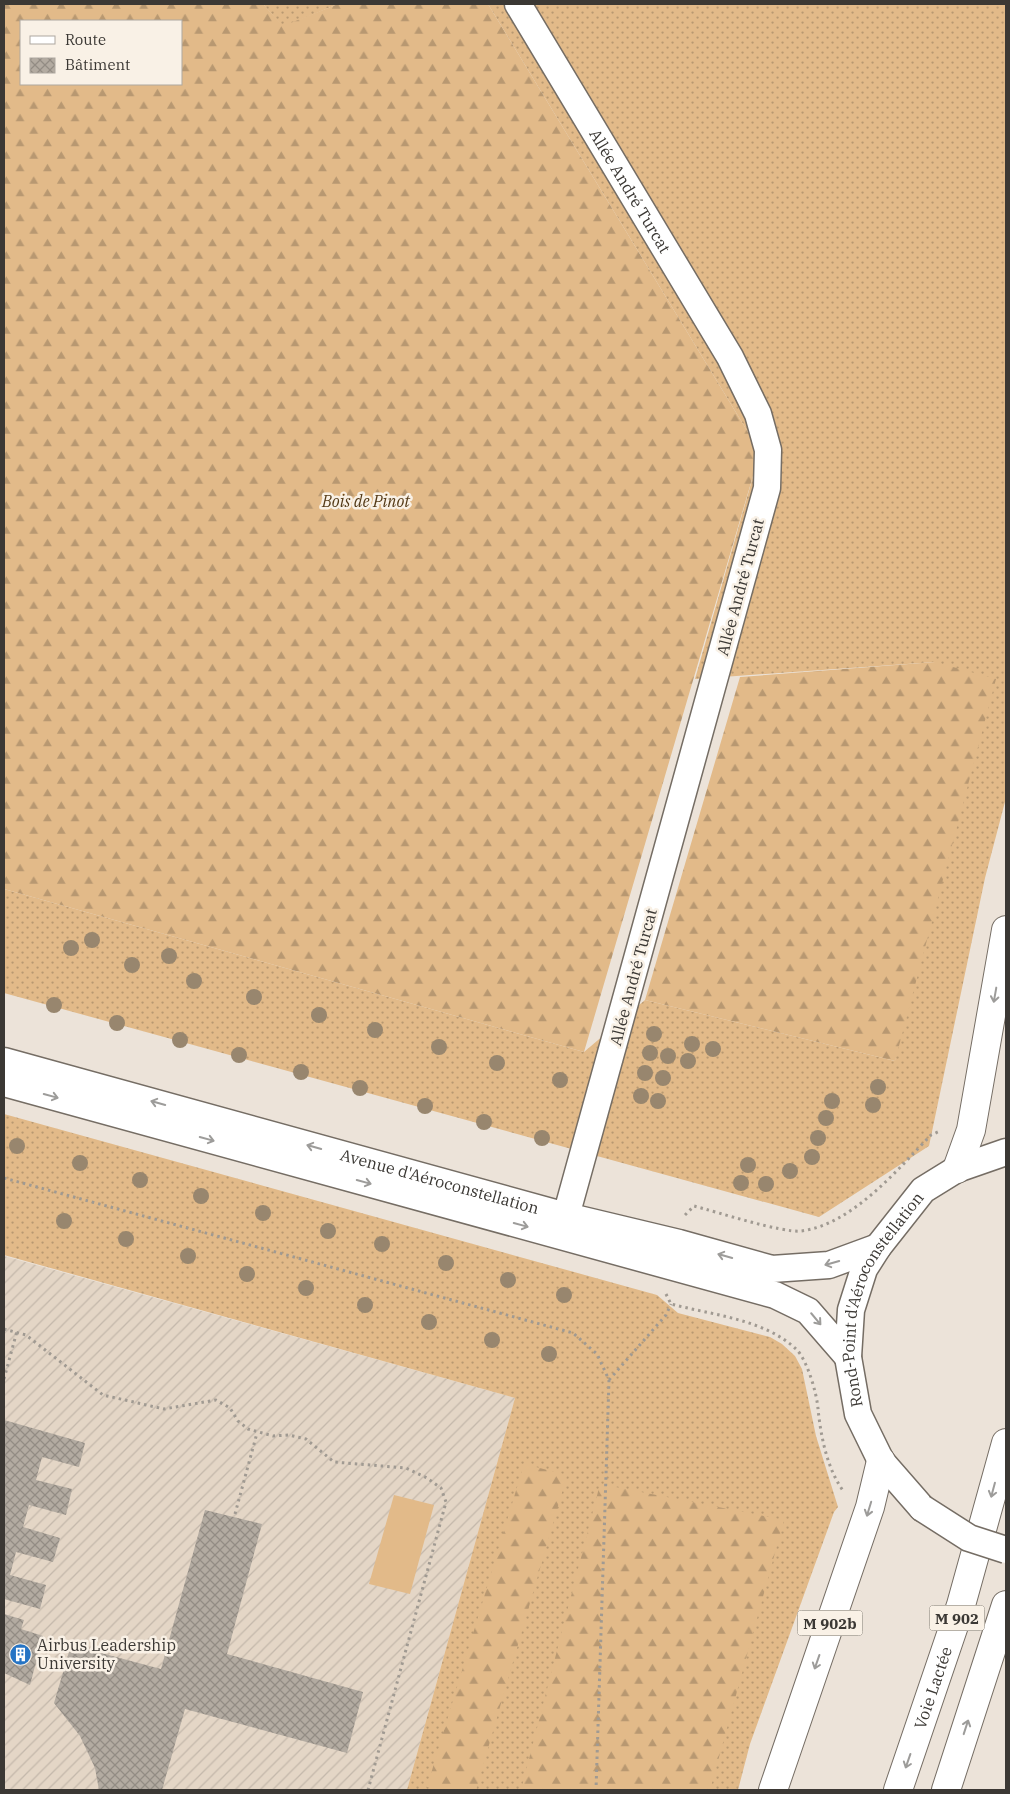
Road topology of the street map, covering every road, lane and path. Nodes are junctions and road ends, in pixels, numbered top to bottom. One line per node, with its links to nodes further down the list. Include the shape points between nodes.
1 (518, 4): 10 (street, Allée André Turcat, via 730,357 758,414 768,450 767,488)
2 (1006, 930): 7 (highway, one-way to 7, via 971,1130)
3 (4, 1061): 10 (street, Avenue d'Aéroconstellation, one-way to 3)
4 (4, 1083): 16 (street, Avenue d'Aéroconstellation, one-way to 16, via 775,1295 808,1310)
5 (946, 1129): 9 (path, via 931,1135 857,1206 829,1222 801,1231 694,1206)
6 (1006, 1152): 7 (street, Rond-Point d'Aéroconstellation)
7 (957, 1168): 11 (street, Rond-Point d'Aéroconstellation, via 923,1190)
8 (4, 1178): 18 (path, via 573,1333 597,1354)
9 (685, 1215)
10 (566, 1216): 11 (street, Avenue d'Aéroconstellation, one-way to 10, via 829,1265 772,1270 680,1243)
11 (878, 1247): 16 (street, Rond-Point d'Aéroconstellation, via 864,1268 851,1310)
12 (666, 1294): 13 (path)
13 (671, 1304): 18 (path); 22 (path, via 764,1327 798,1350 816,1389 820,1432 835,1480)
14 (4, 1329): 15 (path)
15 (17, 1331): 17 (path); 19 (path, via 103,1395 164,1409 216,1400 230,1408 243,1425)
16 (848, 1357): 21 (street, Rond-Point d'Aéroconstellation, via 858,1414)
17 (4, 1379)
18 (609, 1380): 27 (path)
19 (257, 1433): 23 (path); 26 (path, via 306,1439 334,1462 406,1468 441,1488 446,1502)
20 (1006, 1443): 29 (highway, Voie Lactée / M 902, one-way to 29, via 961,1605)
21 (880, 1461): 24 (street, Rond-Point d'Aéroconstellation, bridge, via 922,1508 968,1538); 28 (highway, M 902b, one-way to 28, via 870,1507)
22 (845, 1494)
23 (235, 1514)
24 (1006, 1550)
25 (1006, 1604): 30 (highway, M 902, one-way to 25)
26 (368, 1790)
27 (596, 1790)
28 (773, 1790)
29 (898, 1790)
30 (946, 1790)

